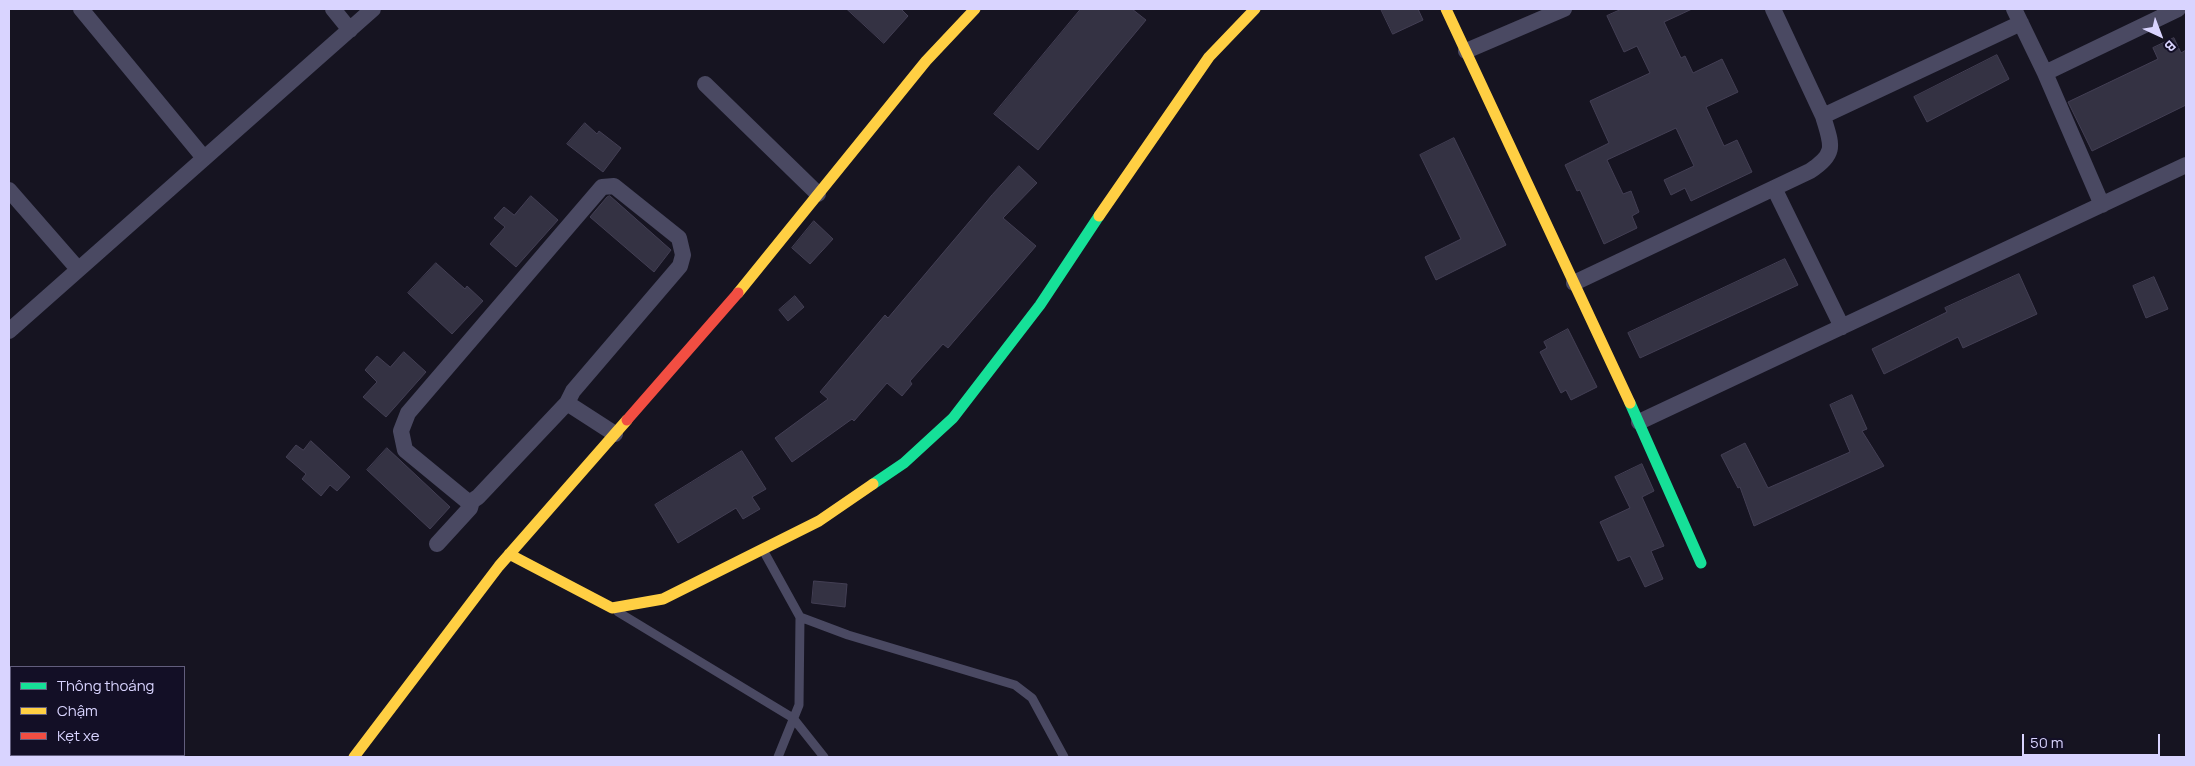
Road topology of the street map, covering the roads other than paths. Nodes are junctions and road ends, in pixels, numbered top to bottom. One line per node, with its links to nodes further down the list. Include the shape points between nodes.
1 (81, 9): 16 (street)
2 (333, 9): 11 (street)
3 (373, 9): 11 (street)
4 (975, 9): 20 (street, via 926,61)
5 (1255, 9): 31 (street, via 1209,57 1040,305 953,418 904,463 819,521)
6 (1446, 9): 12 (street)
7 (1564, 9): 12 (street)
8 (1773, 9): 15 (street)
9 (2178, 9): 13 (street)
10 (2017, 16): 13 (street); 15 (street)
11 (350, 30): 16 (street)
12 (1466, 51): 23 (street)
13 (2045, 73): 21 (street)
14 (705, 84): 20 (street)
15 (1824, 116): 18 (street, via 1831,145 1825,161)
16 (204, 158): 22 (street)
17 (2186, 165): 21 (street)
18 (1774, 188): 23 (street); 24 (street)
19 (9, 190): 22 (street)
20 (818, 194): 28 (street, via 728,305)
21 (2102, 205): 24 (street)
22 (78, 269): 25 (street)
23 (1574, 283): 27 (street)
24 (1842, 327): 27 (street)
25 (9, 331)
26 (567, 403): 28 (street); 29 (street); 29 (street, via 573,391 680,266 683,255 679,238 614,186 602,187 414,406 404,423 401,431 405,450 467,501)
27 (1639, 422): 33 (street)
28 (615, 434): 32 (street)
29 (472, 501): 30 (street, via 470,508)
30 (436, 544)
31 (763, 550): 34 (street, via 663,599); 35 (lane)
32 (509, 554): 34 (street); 37 (street)
33 (1701, 563)
34 (612, 608): 36 (lane)
35 (800, 617): 36 (lane, via 799,705); 40 (lane, via 848,635 1015,685 1032,698)
36 (793, 718): 38 (lane); 39 (lane)
37 (354, 757)
38 (778, 757)
39 (824, 757)
40 (1064, 757)

